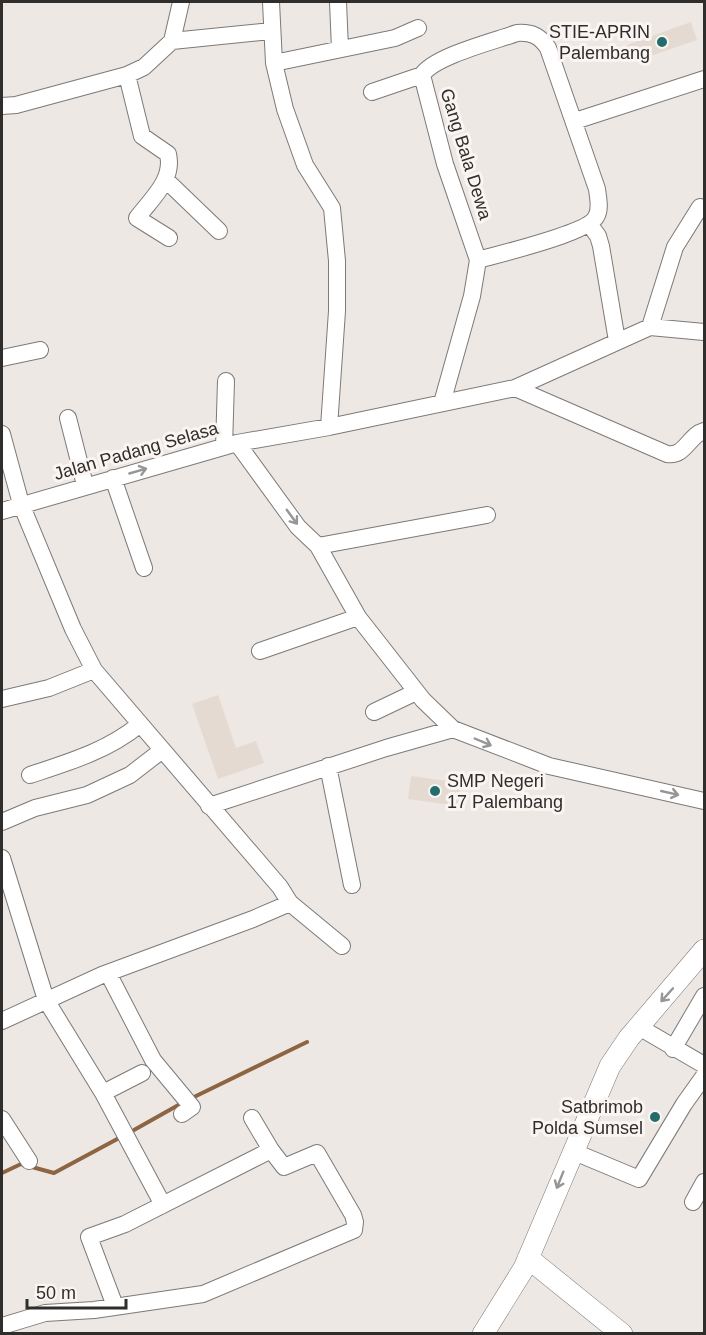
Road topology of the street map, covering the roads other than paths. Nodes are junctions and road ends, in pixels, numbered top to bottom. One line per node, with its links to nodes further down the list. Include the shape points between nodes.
1 (181, 2): 6 (street)
2 (271, 2): 5 (street)
3 (338, 2): 7 (street)
4 (418, 28): 7 (street, via 395,38)
5 (271, 31): 6 (street); 8 (street)
6 (172, 41): 9 (street, via 144,67)
7 (340, 49): 8 (street)
8 (274, 63): 30 (street, via 305,165 332,208 338,311)
9 (127, 75): 13 (street); 15 (street, via 142,136 168,154)
10 (422, 75): 12 (street); 14 (street, Gang Bala Dewa, via 438,62 528,32 543,40 548,48); 20 (street, Gang Bala Dewa, via 445,164)
11 (705, 79): 14 (street)
12 (372, 93)
13 (2, 106)
14 (575, 121): 17 (street, Gang Bala Dewa, via 597,189 599,210)
15 (167, 181): 18 (street); 19 (street, via 137,218)
16 (700, 207): 21 (street, via 675,247)
17 (590, 225): 20 (street); 23 (street, via 601,246)
18 (219, 231)
19 (169, 238)
20 (478, 260): 28 (street, Gang Bala Dewa)
21 (650, 327): 22 (street); 23 (street)
22 (705, 332)
23 (617, 341): 27 (street)
24 (40, 350): 25 (street)
25 (2, 358)
26 (226, 381): 33 (street)
27 (514, 388): 28 (street); 31 (street, via 667,454 679,453)
28 (442, 403): 30 (street)
29 (68, 418): 35 (street)
30 (329, 427): 33 (street)
31 (705, 431)
32 (2, 434): 36 (street)
33 (231, 445): 34 (street, Jalan Padang Selasa, one-way to 33); 39 (street, Jalan Padang Selasa, one-way to 39)
34 (113, 478): 35 (street, Jalan Padang Selasa); 40 (street)
35 (86, 485): 36 (street, Jalan Padang Selasa)
36 (21, 504): 37 (street, Jalan Padang Selasa); 43 (street)
37 (2, 511)
38 (487, 515): 39 (street)
39 (318, 546): 41 (street, Jalan Padang Selasa)
40 (144, 568)
41 (358, 617): 42 (street); 44 (street, Jalan Padang Selasa)
42 (260, 651)
43 (94, 670): 45 (street, via 49,688); 47 (street)
44 (416, 692): 46 (street); 48 (street, Jalan Padang Selasa)
45 (2, 699)
46 (374, 711)
47 (139, 725): 49 (street); 51 (street, via 79,759)
48 (453, 729): 50 (street); 52 (street, Jalan Padang Selasa, one-way to 52, via 549,766)
49 (161, 751): 53 (street); 54 (street, via 130,775 87,795 35,808)
50 (328, 766): 53 (street); 56 (street)
51 (30, 775)
52 (705, 801)
53 (209, 806): 57 (street)
54 (2, 822)
55 (2, 858): 62 (street)
56 (352, 885)
57 (290, 903): 58 (street); 60 (street)
58 (342, 946)
59 (705, 950): 64 (main road, one-way to 64)
60 (108, 973): 62 (street); 70 (street, via 153,1060 192,1107)
61 (705, 996): 65 (street)
62 (46, 1000): 63 (street); 69 (street)
63 (2, 1021)
64 (639, 1027): 65 (street); 74 (main road, via 610,1066)
65 (673, 1049): 66 (street)
66 (705, 1065)
67 (142, 1073): 69 (street)
68 (705, 1076): 74 (street, via 639,1179)
69 (103, 1093): 78 (street)
70 (182, 1114)
71 (252, 1118): 73 (street)
72 (2, 1119): 75 (street)
73 (271, 1150): 78 (street); 80 (street, via 284,1167 317,1153 353,1215 354,1230 203,1294)
74 (572, 1151): 79 (main road, one-way to 79)
75 (29, 1161)
76 (705, 1182): 77 (street)
77 (693, 1202)
78 (163, 1205): 80 (street, via 88,1238)
79 (528, 1258): 82 (main road); 83 (main road)
80 (115, 1305): 81 (street, via 45,1313)
81 (2, 1326)
82 (483, 1334)
83 (622, 1334)

